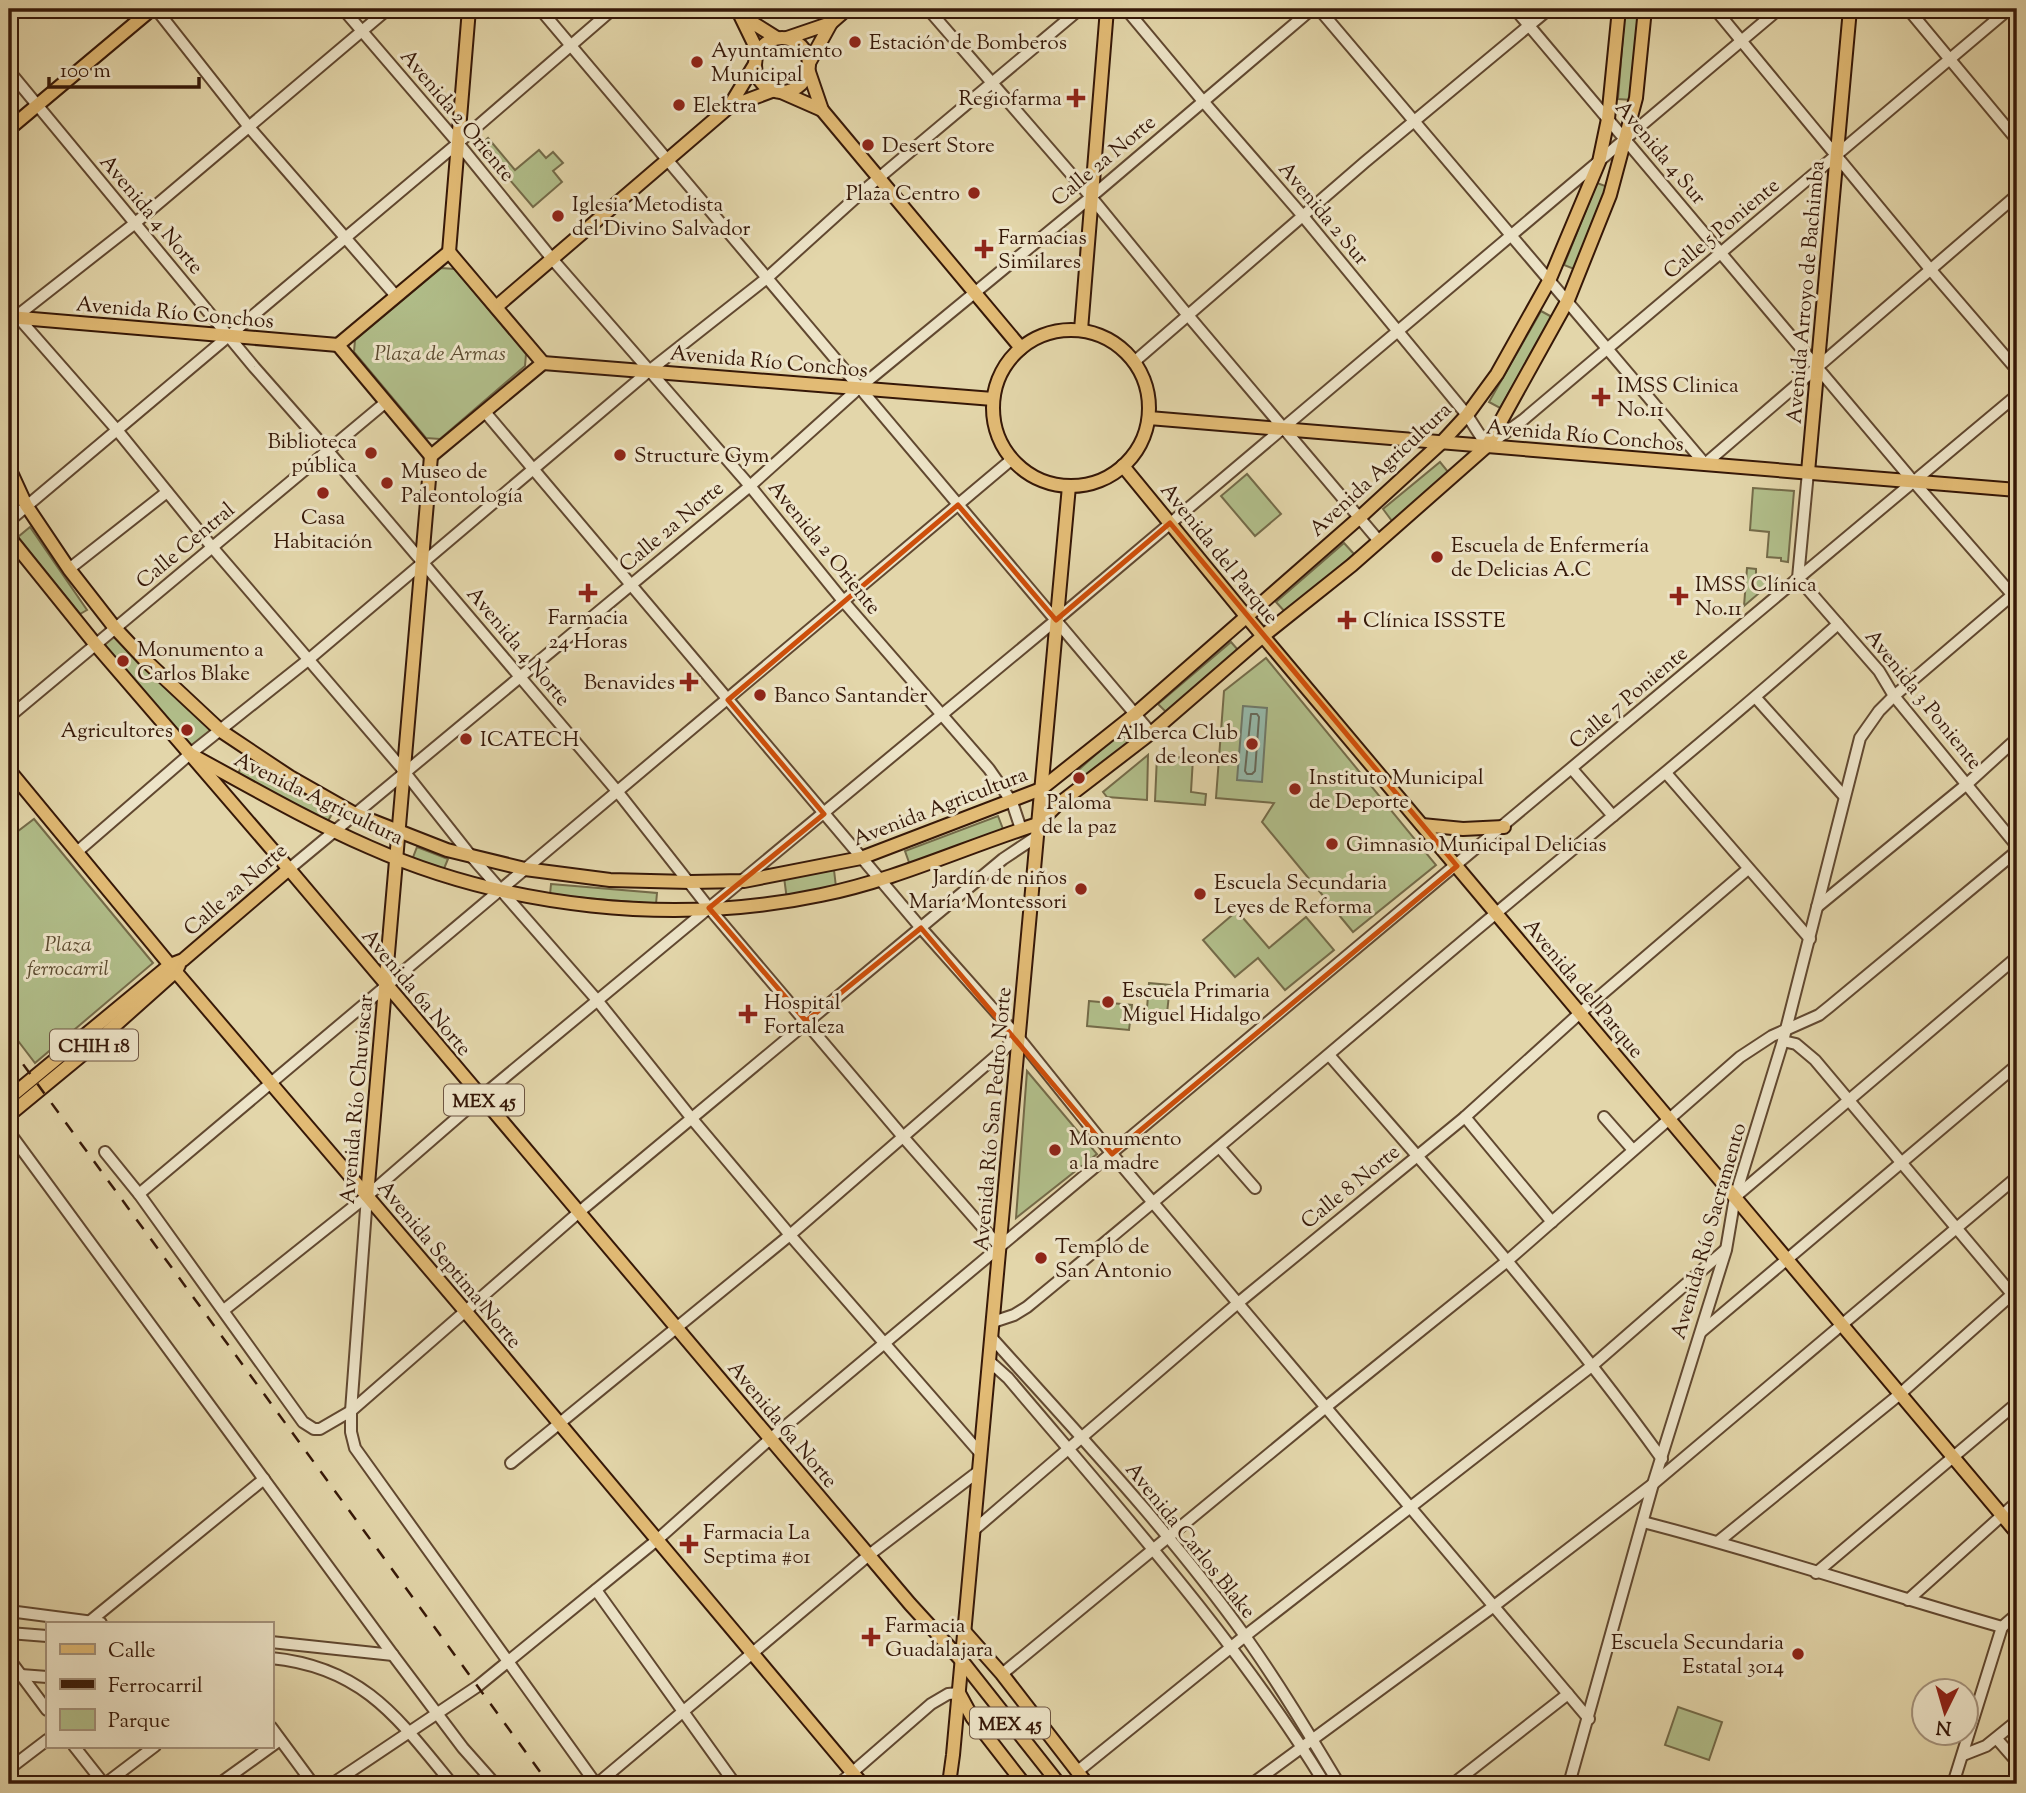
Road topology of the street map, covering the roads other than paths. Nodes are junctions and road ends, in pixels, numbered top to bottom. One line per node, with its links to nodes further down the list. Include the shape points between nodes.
1 (154, 9): 37 (main road); 42 (street)
2 (343, 9): 26 (street, Avenida 2 Oriente)
3 (388, 9): 26 (street)
4 (469, 9): 46 (main road)
5 (540, 9): 29 (street)
6 (613, 9): 29 (street)
7 (847, 9): 24 (main road)
8 (928, 9): 34 (street)
9 (1080, 9): 34 (street)
10 (1107, 9): 52 (main road)
11 (1126, 9): 36 (street, Avenida 2 Sur)
12 (1311, 9): 36 (street, Calle 2a Norte)
13 (1319, 9): 40 (street)
14 (1515, 9): 25 (street, Avenida 4 Sur)
15 (1549, 9): 25 (street)
16 (1619, 9): 41 (main road, Avenida Agricultura)
17 (1645, 9): 44 (main road, Avenida Agricultura, via 1636,98)
18 (1716, 9): 28 (street)
19 (1779, 9): 28 (street)
20 (1850, 9): 47 (main road, Avenida Arroyo de Bachimba)
21 (1908, 9): 31 (street)
22 (2009, 9): 31 (street, Calle 5 Poniente)
23 (738, 12): 27 (main road); 30 (main road)
24 (831, 23): 27 (main road); 32 (main road)
25 (1529, 25): 40 (street); 41 (street, Avenida 4 Sur)
26 (362, 32): 42 (street); 46 (street, Avenida 2 Oriente)
27 (782, 38): 30 (main road, via 769,41); 32 (main road, via 803,47)
28 (1742, 40): 44 (street); 47 (street)
29 (570, 44): 46 (street); 48 (street)
30 (756, 58): 35 (main road, via 759,80); 38 (main road)
31 (1948, 58): 45 (street); 47 (street, Calle 5 Poniente)
32 (809, 67): 35 (main road, via 801,85); 39 (main road)
33 (9, 71): 37 (street, Avenida 4 Norte)
34 (992, 84): 50 (street); 52 (street)
35 (776, 92): 38 (main road); 39 (main road)
36 (1202, 100): 52 (street, Calle 2a Norte); 53 (street, Avenida 2 Sur)
37 (37, 105): 43 (main road); 54 (street, Avenida 4 Norte)
38 (729, 107): 48 (main road)
39 (822, 110): 50 (main road)
40 (1414, 120): 53 (street); 55 (street)
41 (1608, 120): 44 (street, Avenida 4 Sur); 49 (main road, Avenida Agricultura)
42 (249, 127): 54 (street); 56 (street)
43 (9, 129)
44 (1626, 140): 49 (street); 58 (street, Avenida 4 Sur); 65 (main road, Avenida Agricultura, via 1610,195)
45 (2017, 140)
46 (458, 143): 56 (street); 57 (main road); 59 (street, Avenida 2 Oriente)
47 (1836, 156): 58 (street, Calle 5 Poniente); 60 (street); 78 (main road, Avenida Arroyo de Bachimba)
48 (668, 160): 59 (main road); 61 (street)
49 (1599, 162): 55 (street); 62 (main road, Avenida Agricultura)
50 (879, 178): 61 (street); 63 (main road)
51 (2017, 195): 60 (street)
52 (1091, 197): 63 (street, Calle 2a Norte); 68 (street); 70 (main road)
53 (1302, 215): 68 (street); 71 (street, Avenida 2 Sur)
54 (134, 224): 69 (street); 72 (street, Avenida 4 Norte)
55 (1512, 235): 62 (street); 71 (street)
56 (345, 237): 64 (street); 72 (street)
57 (449, 252): 64 (main road); 67 (main road)
58 (1721, 253): 74 (street, Calle 5 Poniente); 78 (street, Avenida 4 Sur)
59 (553, 260): 67 (main road); 80 (street, Avenida 2 Oriente)
60 (1930, 269): 78 (street); 79 (street)
61 (767, 278): 80 (street); 81 (street)
62 (1549, 281): 65 (street); 86 (main road, Avenida Agricultura)
63 (974, 292): 75 (main road); 81 (street, Calle 2a Norte)
64 (396, 296): 73 (main road)
65 (1568, 300): 74 (street); 91 (main road, Avenida Agricultura)
66 (9, 307): 69 (street)
67 (496, 307): 77 (main road)
68 (1188, 315): 76 (street); 88 (street)
69 (12, 318): 72 (main road, Avenida Río Conchos); 89 (street)
70 (1081, 330): 75 (main road, via 1059,330); 76 (main road, via 1111,341)
71 (1398, 331): 86 (street, Avenida 2 Sur); 88 (street)
72 (228, 335): 73 (main road, Avenida Río Conchos); 89 (street); 92 (street, Avenida 4 Norte)
73 (338, 345): 84 (main road)
74 (1608, 347): 91 (street, Calle 5 Poniente); 95 (street)
75 (1021, 348): 83 (main road, via 1007,362)
76 (1134, 362): 87 (main road, via 1144,379)
77 (543, 363): 80 (main road, Avenida Río Conchos); 85 (main road)
78 (1818, 369): 95 (street); 99 (main road, Avenida Arroyo de Bachimba); 100 (street, Avenida 4 Sur)
79 (2017, 370)
80 (649, 371): 81 (main road, Avenida Río Conchos); 98 (street); 101 (street, Avenida 2 Oriente)
81 (859, 388): 83 (main road, Avenida Río Conchos); 101 (street, Calle 2a Norte); 106 (street)
82 (2017, 395): 100 (street, Calle 7 Poniente)
83 (992, 398): 94 (main road, via 999,441)
84 (386, 402): 92 (street, Calle Central); 93 (main road)
85 (485, 412): 93 (main road); 98 (street)
86 (1467, 415): 90 (main road, Avenida Agricultura); 91 (street, Avenida 2 Sur)
87 (1149, 418): 88 (main road, Avenida Río Conchos); 96 (main road, via 1136,452)
88 (1283, 429): 90 (main road, Avenida Río Conchos); 107 (street); 109 (street)
89 (117, 430): 104 (street); 105 (street)
90 (1442, 442): 91 (main road, Avenida Río Conchos); 107 (main road, Avenida Agricultura)
91 (1487, 446): 95 (main road, Avenida Río Conchos); 111 (main road, Avenida Agricultura)
92 (328, 451): 112 (street, Calle Central); 113 (street, Avenida 4 Norte)
93 (431, 456): 113 (main road, Avenida Río Chuviscar)
94 (1012, 460): 102 (main road, via 1028,474); 106 (street)
95 (1705, 464): 99 (main road, Avenida Río Conchos)
96 (1124, 466): 102 (main road, via 1089,484); 109 (main road, Avenida del Parque)
97 (9, 468): 105 (main road, Avenida Agricultura)
98 (534, 470): 113 (street); 116 (street)
99 (1808, 472): 100 (main road, Avenida Río Conchos); 115 (street, Avenida Arroyo de Bachimba)
100 (1913, 481): 103 (main road, Avenida Río Conchos); 115 (street, Calle 7 Poniente); 117 (street, Avenida 4 Sur)
101 (750, 486): 116 (street, Calle 2a Norte); 118 (street, Avenida 2 Oriente)
102 (1069, 486): 120 (main road, Avenida Río San Pedro Norte)
103 (2017, 489)
104 (167, 492): 112 (street); 114 (street)
105 (26, 505): 108 (street); 114 (main road, Avenida Agricultura)
106 (958, 505): 118 (street); 120 (street)
107 (1360, 518): 111 (street); 119 (main road, Avenida Agricultura)
108 (9, 521)
109 (1170, 523): 119 (main road, Avenida del Parque); 120 (street)
110 (9, 537): 124 (main road, Avenida 6a Norte / MEX 45)
111 (1379, 541): 123 (main road, Avenida Agricultura)
112 (212, 547): 122 (street, Calle Central); 125 (street)
113 (422, 563): 125 (street); 126 (street, Avenida 4 Norte); 139 (main road, Avenida Río Chuviscar)
114 (69, 569): 122 (main road, Avenida Agricultura)
115 (1798, 578): 121 (street, Avenida 3 Poniente); 137 (street, Calle 7 Poniente)
116 (631, 584): 126 (street, Calle 2a Norte); 129 (street)
117 (2016, 595): 127 (street, Avenida Río Sacramento)
118 (844, 602): 129 (street); 130 (street, Avenida 2 Oriente)
119 (1246, 617): 123 (main road, Avenida del Parque); 131 (main road, Avenida Agricultura)
120 (1056, 620): 130 (street); 131 (street); 142 (main road, Avenida Río San Pedro Norte)
121 (1838, 624): 127 (street, Avenida 3 Poniente, via 1879,671); 128 (street)
122 (115, 628): 124 (street, Calle Central); 133 (main road, Avenida Agricultura)
123 (1264, 636): 134 (main road, Avenida Agricultura); 149 (main road, Avenida del Parque)
124 (96, 645): 132 (street, Calle Central); 136 (main road, Avenida 6a Norte / MEX 45)
125 (308, 660): 133 (street); 139 (street)
126 (520, 677): 139 (street, Calle 2a Norte); 143 (street, Avenida 4 Norte)
127 (1894, 696): 141 (street, Avenida 3 Poniente); 144 (street, Avenida Río Sacramento, via 1860,738)
128 (1756, 698): 140 (street); 144 (street)
129 (728, 700): 143 (street); 147 (street)
130 (942, 715): 145 (street, Avenida 2 Oriente); 147 (street)
131 (1134, 715): 134 (street); 142 (main road, Avenida Agricultura)
132 (9, 717)
133 (221, 731): 136 (street); 146 (main road, Avenida Agricultura)
134 (1151, 733): 152 (main road, Avenida Agricultura, via 1056,806)
135 (2012, 743): 141 (street)
136 (190, 754): 153 (main road, Avenida Agricultura); 156 (street); 161 (main road, Avenida 6a Norte / MEX 45)
137 (1573, 769): 148 (street); 150 (street, Calle 7 Poniente)
138 (9, 770): 156 (main road, Avenida Septima Norte)
139 (404, 772): 146 (street, Calle 2a Norte); 154 (main road, Avenida Río Chuviscar); 157 (street)
140 (1666, 773): 148 (street); 163 (street)
141 (1967, 784): 155 (street, Avenida 3 Poniente); 168 (street)
142 (1041, 789): 145 (main road, Avenida Agricultura); 152 (main road, Avenida Río San Pedro Norte)
143 (617, 791): 162 (street); 166 (street, Avenida 4 Norte)
144 (1844, 796): 168 (street, Avenida Río Sacramento)
145 (1012, 802): 151 (street, Avenida 2 Oriente); 158 (main road, Avenida Agricultura)
146 (355, 814): 153 (street, Calle 2a Norte); 154 (main road, Avenida Agricultura)
147 (824, 814): 158 (street); 165 (street)
148 (1614, 816): 170 (street)
149 (1422, 825): 150 (main road); 160 (main road, Avenida del Parque)
150 (1504, 827): 160 (street, Calle 7 Poniente)
151 (1021, 829): 152 (main road, Avenida Agricultura); 164 (main road, Avenida Agricultura)
152 (1037, 830): 171 (street); 180 (main road, Avenida Río San Pedro Norte)
153 (333, 831): 159 (main road, Avenida Agricultura); 161 (street, Calle 2a Norte)
154 (399, 832): 157 (main road, Avenida Agricultura); 159 (main road, Avenida Río Chuviscar)
155 (2017, 848): 179 (street, via 1829,1007)
156 (78, 851): 174 (main road, Avenida Septima Norte)
157 (471, 856): 162 (main road, Avenida Agricultura); 167 (street)
158 (861, 858): 164 (street); 165 (main road, Avenida Agricultura)
159 (396, 859): 167 (main road, Avenida Agricultura); 175 (main road, Avenida Río Chuviscar)
160 (1457, 866): 170 (main road, Avenida del Parque); 197 (street, Calle 7 Poniente)
161 (289, 869): 174 (main road, Calle 2a Norte / CHIH 18); 175 (main road, Avenida 6a Norte / MEX 45)
162 (525, 869): 166 (main road, Avenida Agricultura, via 610,880); 167 (street)
163 (1748, 869): 172 (street); 177 (street, Calle 8 Norte)
164 (880, 880): 169 (main road, Avenida Agricultura, via 822,895); 171 (street)
165 (744, 881): 166 (main road, Avenida Agricultura); 169 (street)
166 (690, 882): 169 (street, Avenida 4 Norte)
167 (501, 889): 169 (main road, Avenida Agricultura, via 594,906 672,911); 175 (street); 176 (street)
168 (1817, 907): 172 (street, Avenida Río Sacramento)
169 (709, 908): 176 (street); 178 (street, Avenida 4 Norte)
170 (1496, 913): 177 (main road, Avenida del Parque); 181 (street)
171 (921, 928): 178 (street); 180 (street)
172 (1810, 939): 179 (street, Avenida Río Sacramento)
173 (2017, 957): 186 (street)
174 (176, 966): 183 (main road, Avenida Septima Norte); 185 (main road, CHIH 18); 187 (main road, CHIH 18, via 83,1054)
175 (386, 985): 183 (street); 184 (main road, Avenida 6a Norte / MEX 45); 203 (main road, Avenida Río Chuviscar)
176 (597, 1000): 184 (street); 191 (street)
177 (1580, 1013): 188 (street, Calle 8 Norte); 190 (main road, Avenida del Parque)
178 (806, 1021): 191 (street); 193 (street, Avenida 4 Norte)
179 (1785, 1035): 186 (street, via 1804,1049); 190 (street, via 1772,1036 1741,1057); 204 (street, Avenida Río Sacramento)
180 (1018, 1037): 193 (street); 197 (street); 210 (main road, Avenida Río San Pedro Norte)
181 (1329, 1055): 194 (street); 198 (street)
182 (2017, 1065): 199 (street)
183 (271, 1083): 202 (street); 203 (main road, Avenida Septima Norte)
184 (481, 1097): 203 (street); 206 (main road, Avenida 6a Norte / MEX 45)
185 (9, 1098)
186 (1848, 1100): 199 (street); 204 (street)
187 (9, 1115)
188 (1465, 1117): 198 (street, Calle 8 Norte); 207 (street)
189 (1604, 1117): 195 (street)
190 (1669, 1118): 195 (street); 204 (main road, Avenida del Parque)
191 (693, 1120): 206 (street); 209 (street)
192 (9, 1132): 239 (street)
193 (904, 1138): 209 (street); 210 (street, Avenida 4 Norte)
194 (1220, 1148): 201 (street); 205 (street)
195 (1633, 1150): 207 (street)
196 (104, 1152): 202 (street)
197 (1112, 1154): 205 (street); 210 (street, Calle 7 Poniente)
198 (1418, 1156): 213 (street); 215 (street, Calle 8 Norte)
199 (1902, 1163): 208 (street); 212 (street)
200 (2017, 1177): 208 (street)
201 (1255, 1188)
202 (139, 1194): 216 (street)
203 (367, 1196): 216 (street); 217 (main road, Avenida Septima Norte); 229 (street, Avenida Río Chuviscar)
204 (1735, 1197): 211 (street, Avenida Río Sacramento); 212 (main road, Avenida del Parque)
205 (1152, 1201): 215 (street); 218 (street, via 1027,1307)
206 (578, 1213): 217 (street); 220 (main road, Avenida 6a Norte / MEX 45)
207 (1552, 1222): 213 (street)
208 (1956, 1228): 214 (street); 219 (street)
209 (790, 1235): 220 (street); 223 (street)
210 (999, 1247): 218 (main road, Avenida Río San Pedro Norte); 223 (street, Calle 7 Poniente)
211 (1726, 1250): 221 (street, Avenida Río Sacramento); 225 (street)
212 (1787, 1258): 219 (main road, Avenida del Parque); 221 (street)
213 (1506, 1262): 225 (street); 228 (street)
214 (2016, 1295): 226 (street)
215 (1238, 1303): 228 (street); 231 (street, Calle 8 Norte)
216 (223, 1310): 229 (street, via 303,1422 320,1429)
217 (466, 1312): 229 (street); 230 (main road, Avenida Septima Norte)
218 (993, 1322): 222 (main road, Avenida Río San Pedro Norte)
219 (1842, 1324): 226 (main road, Avenida del Parque); 240 (street)
220 (676, 1327): 230 (street); 232 (main road, Avenida 6a Norte / MEX 45)
221 (1700, 1332): 236 (street, Avenida Río Sacramento)
222 (991, 1337): 224 (main road, Avenida Río San Pedro Norte); 231 (street, Avenida Carlos Blake)
223 (886, 1343): 232 (street, Calle 7 Poniente); 234 (street)
224 (989, 1361): 233 (street, Avenida Carlos Blake); 234 (main road, Avenida Río San Pedro Norte)
225 (1592, 1365): 236 (street); 242 (street)
226 (1900, 1394): 235 (main road, Avenida del Parque); 249 (street)
227 (2017, 1403): 235 (street)
228 (1326, 1407): 242 (street); 247 (street)
229 (351, 1411): 272 (street, Avenida Río Chuviscar, via 353,1441 361,1458)
230 (559, 1424): 237 (street); 248 (main road, Avenida Septima Norte)
231 (1082, 1438): 233 (street, Calle 8 Norte); 247 (street, Avenida Carlos Blake)
232 (770, 1439): 248 (street, Calle 7 Poniente); 251 (main road, Avenida 6a Norte / MEX 45)
233 (1068, 1449): 245 (street, Calle 8 Norte); 250 (street, Avenida Carlos Blake)
234 (981, 1454): 238 (main road, Avenida Río San Pedro Norte)
235 (1954, 1457): 243 (main road, Avenida del Parque); 252 (street)
236 (1662, 1459): 240 (street, Avenida Río Sacramento)
237 (511, 1463)
238 (979, 1471): 245 (main road, Avenida Río San Pedro Norte); 251 (street)
239 (264, 1479): 259 (street); 268 (street)
240 (1653, 1484): 244 (street, Avenida Río Sacramento); 255 (street)
241 (2017, 1502): 243 (street)
242 (1410, 1507): 255 (street); 264 (street)
243 (2002, 1515): 246 (main road, Avenida del Parque); 254 (street)
244 (1643, 1522): 249 (street); 281 (street, Avenida Río Sacramento)
245 (974, 1530): 261 (main road, Avenida Río San Pedro Norte)
246 (2017, 1533)
247 (1167, 1537): 250 (street); 264 (street, Avenida Carlos Blake)
248 (657, 1540): 253 (street, Calle 7 Poniente); 267 (main road, Avenida Septima Norte)
249 (1720, 1541): 252 (street)
250 (1152, 1549): 266 (street, Avenida Carlos Blake); 273 (street)
251 (869, 1555): 267 (street); 271 (main road, Avenida 6a Norte / MEX 45)
252 (1816, 1573): 254 (street)
253 (596, 1590): 272 (street, Calle 7 Poniente); 279 (street)
254 (1908, 1600): 260 (street)
255 (1494, 1606): 277 (street); 285 (street)
256 (9, 1611): 258 (street)
257 (2017, 1614): 260 (street)
258 (88, 1622)
259 (96, 1622)
260 (2002, 1627): 295 (street)
261 (964, 1631): 271 (main road, Avenida Río San Pedro Norte); 273 (main road)
262 (9, 1633): 263 (street)
263 (46, 1636)
264 (1245, 1636): 266 (street); 285 (street, Avenida Carlos Blake)
265 (273, 1642): 268 (street)
266 (1230, 1648): 290 (street, Avenida Carlos Blake); 298 (street)
267 (752, 1654): 279 (street); 299 (main road, Avenida Septima Norte)
268 (393, 1656): 280 (street)
269 (273, 1658): 284 (street, via 317,1665 356,1683)
270 (9, 1659): 274 (street)
271 (962, 1661): 276 (main road, Avenida Río San Pedro Norte); 313 (main road, MEX 45)
272 (507, 1663): 280 (street, Calle 7 Poniente); 306 (street, Avenida Río Chuviscar)
273 (1002, 1674): 298 (main road)
274 (21, 1675): 275 (street); 278 (street)
275 (46, 1677)
276 (959, 1693): 294 (main road, Avenida Río San Pedro Norte); 299 (street, via 931,1704); 312 (main road, MEX 45)
277 (1568, 1694): 281 (street); 318 (street)
278 (46, 1709)
279 (682, 1712): 306 (street); 307 (street)
280 (439, 1714): 284 (street, Calle 7 Poniente); 305 (street)
281 (1589, 1719): 319 (street, Avenida Río Sacramento)
282 (2017, 1721): 286 (street)
283 (273, 1730): 287 (street)
284 (410, 1731): 303 (street, Calle 7 Poniente); 304 (street)
285 (1312, 1739): 290 (street); 317 (street, Avenida Carlos Blake)
286 (1997, 1739): 295 (street); 296 (street)
287 (280, 1740): 289 (street); 302 (street)
288 (46, 1741): 297 (street)
289 (273, 1745)
290 (1302, 1747): 315 (street); 316 (street, Avenida Carlos Blake)
291 (76, 1748): 300 (street)
292 (152, 1748): 300 (street)
293 (269, 1748): 301 (street)
294 (953, 1755): 310 (main road, Avenida Río San Pedro Norte); 311 (main road, Avenida Río San Pedro Norte)
295 (1963, 1755): 320 (street)
296 (2017, 1762)
297 (9, 1769)
298 (1078, 1771): 314 (main road)
299 (852, 1773): 308 (street); 309 (main road, Avenida Septima Norte)
300 (104, 1784)
301 (219, 1784)
302 (313, 1784)
303 (332, 1784)
304 (452, 1784)
305 (495, 1784)
306 (597, 1784)
307 (735, 1784)
308 (839, 1784)
309 (862, 1784)
310 (949, 1784)
311 (954, 1784)
312 (1024, 1784)
313 (1059, 1784)
314 (1087, 1784)
315 (1252, 1784)
316 (1325, 1784)
317 (1339, 1784)
318 (1453, 1784)
319 (1569, 1784)
320 (1953, 1784)

